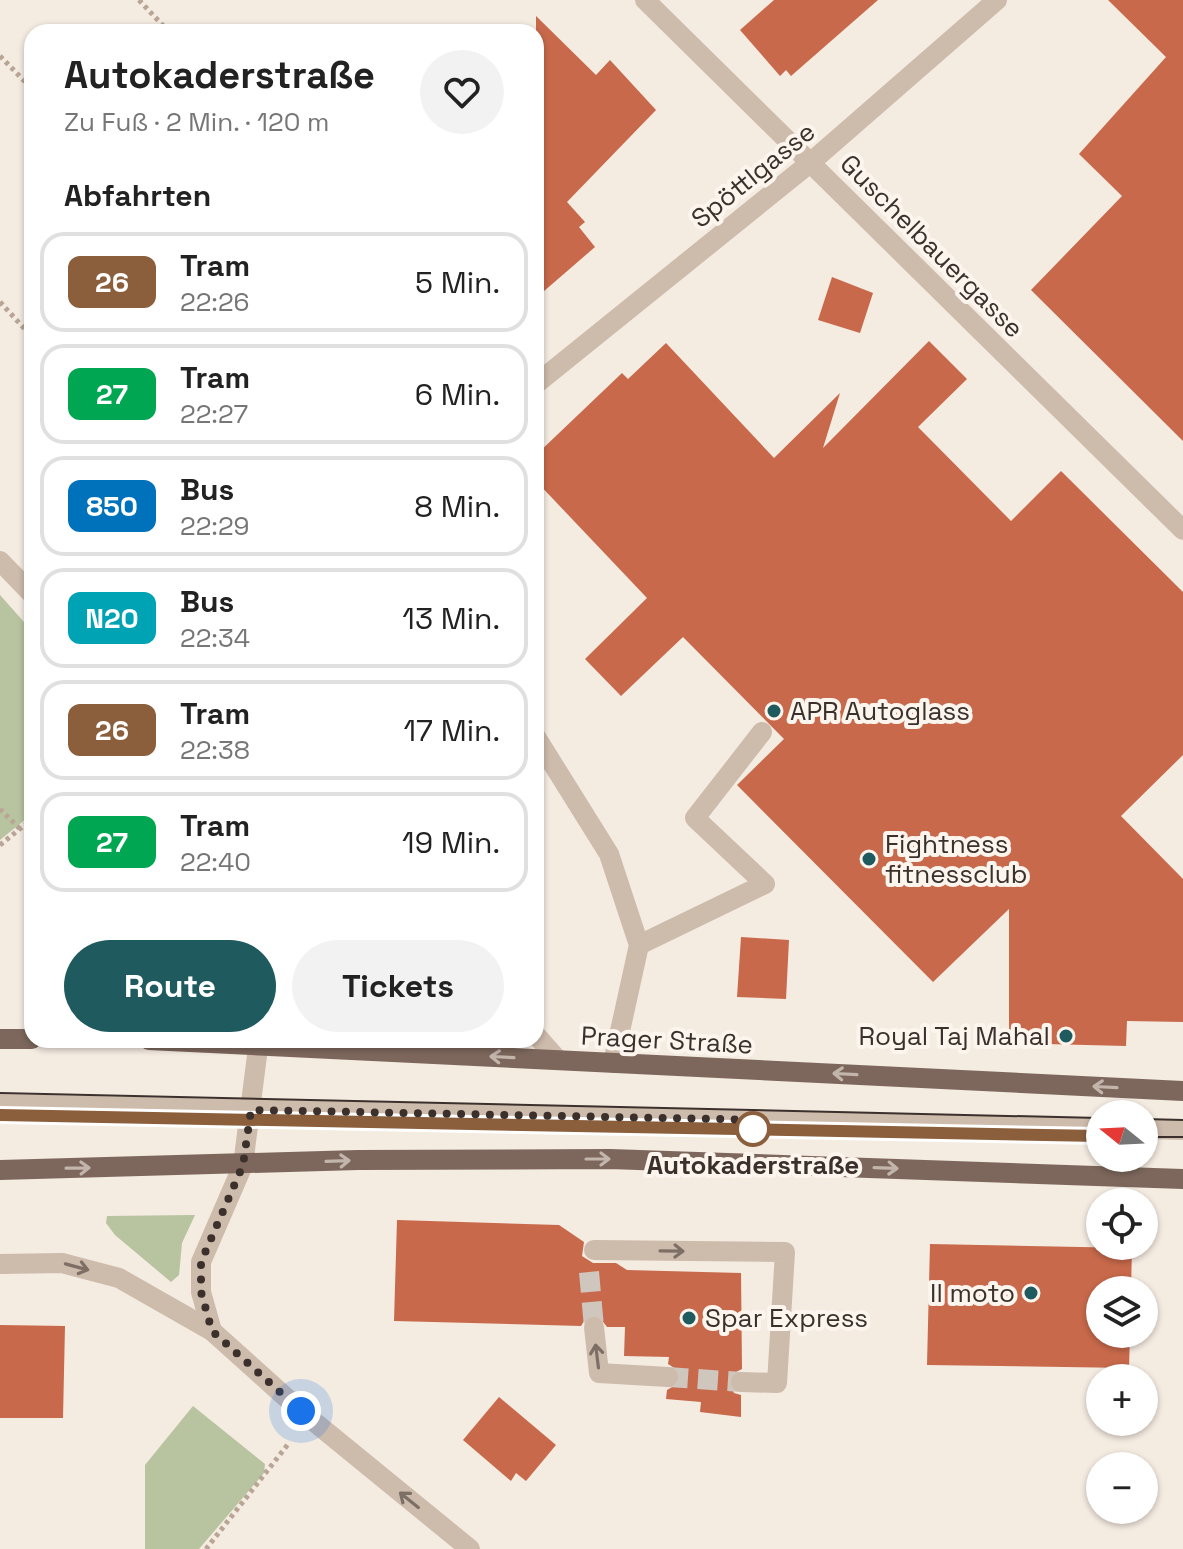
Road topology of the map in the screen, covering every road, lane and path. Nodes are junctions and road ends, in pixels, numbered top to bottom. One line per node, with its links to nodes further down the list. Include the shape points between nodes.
1 (139, 0): 4 (path)
2 (645, 0): 7 (street, Guschelbauergasse)
3 (997, 0): 7 (street, Spöttlgasse)
4 (162, 24)
5 (0, 56): 6 (path)
6 (24, 81)
7 (810, 163): 10 (street, Spöttlgasse); 11 (street, Guschelbauergasse)
8 (0, 302): 9 (path)
9 (24, 328)
10 (544, 378)
11 (1183, 530)
12 (0, 561): 13 (street)
13 (24, 586)
14 (762, 732): 20 (street, via 695,818 765,884)
15 (544, 750): 20 (street, via 609,854)
16 (0, 809): 18 (path)
17 (24, 826): 18 (path)
18 (20, 829): 19 (path)
19 (0, 845)
20 (639, 945): 27 (street)
21 (0, 1039): 22 (main road)
22 (24, 1039)
23 (544, 1044): 26 (street)
24 (259, 1048): 30 (street)
25 (348, 1048): 26 (main road, Prager Straße, one-way to 25)
26 (558, 1060): 27 (main road, Prager Straße)
27 (613, 1063): 28 (main road, Prager Straße, one-way to 27)
28 (1183, 1091)
29 (0, 1104): 30 (street)
30 (251, 1110): 31 (street); 34 (street)
31 (1086, 1128)
32 (1158, 1129): 33 (street)
33 (1183, 1130)
34 (243, 1165): 35 (main road, one-way to 34); 36 (main road, one-way to 36, via 610,1159); 40 (street, via 201,1262 201,1292)
35 (0, 1170)
36 (1183, 1179)
37 (594, 1250): 42 (street, one-way to 42, via 785,1252 777,1383)
38 (0, 1264): 40 (street, one-way to 40, via 62,1263 119,1278)
39 (594, 1327): 41 (street, one-way to 39, via 599,1373)
40 (212, 1331): 43 (street)
41 (668, 1377)
42 (741, 1382)
43 (309, 1418): 44 (path); 45 (street, one-way to 43)
44 (206, 1549)
45 (470, 1549)

